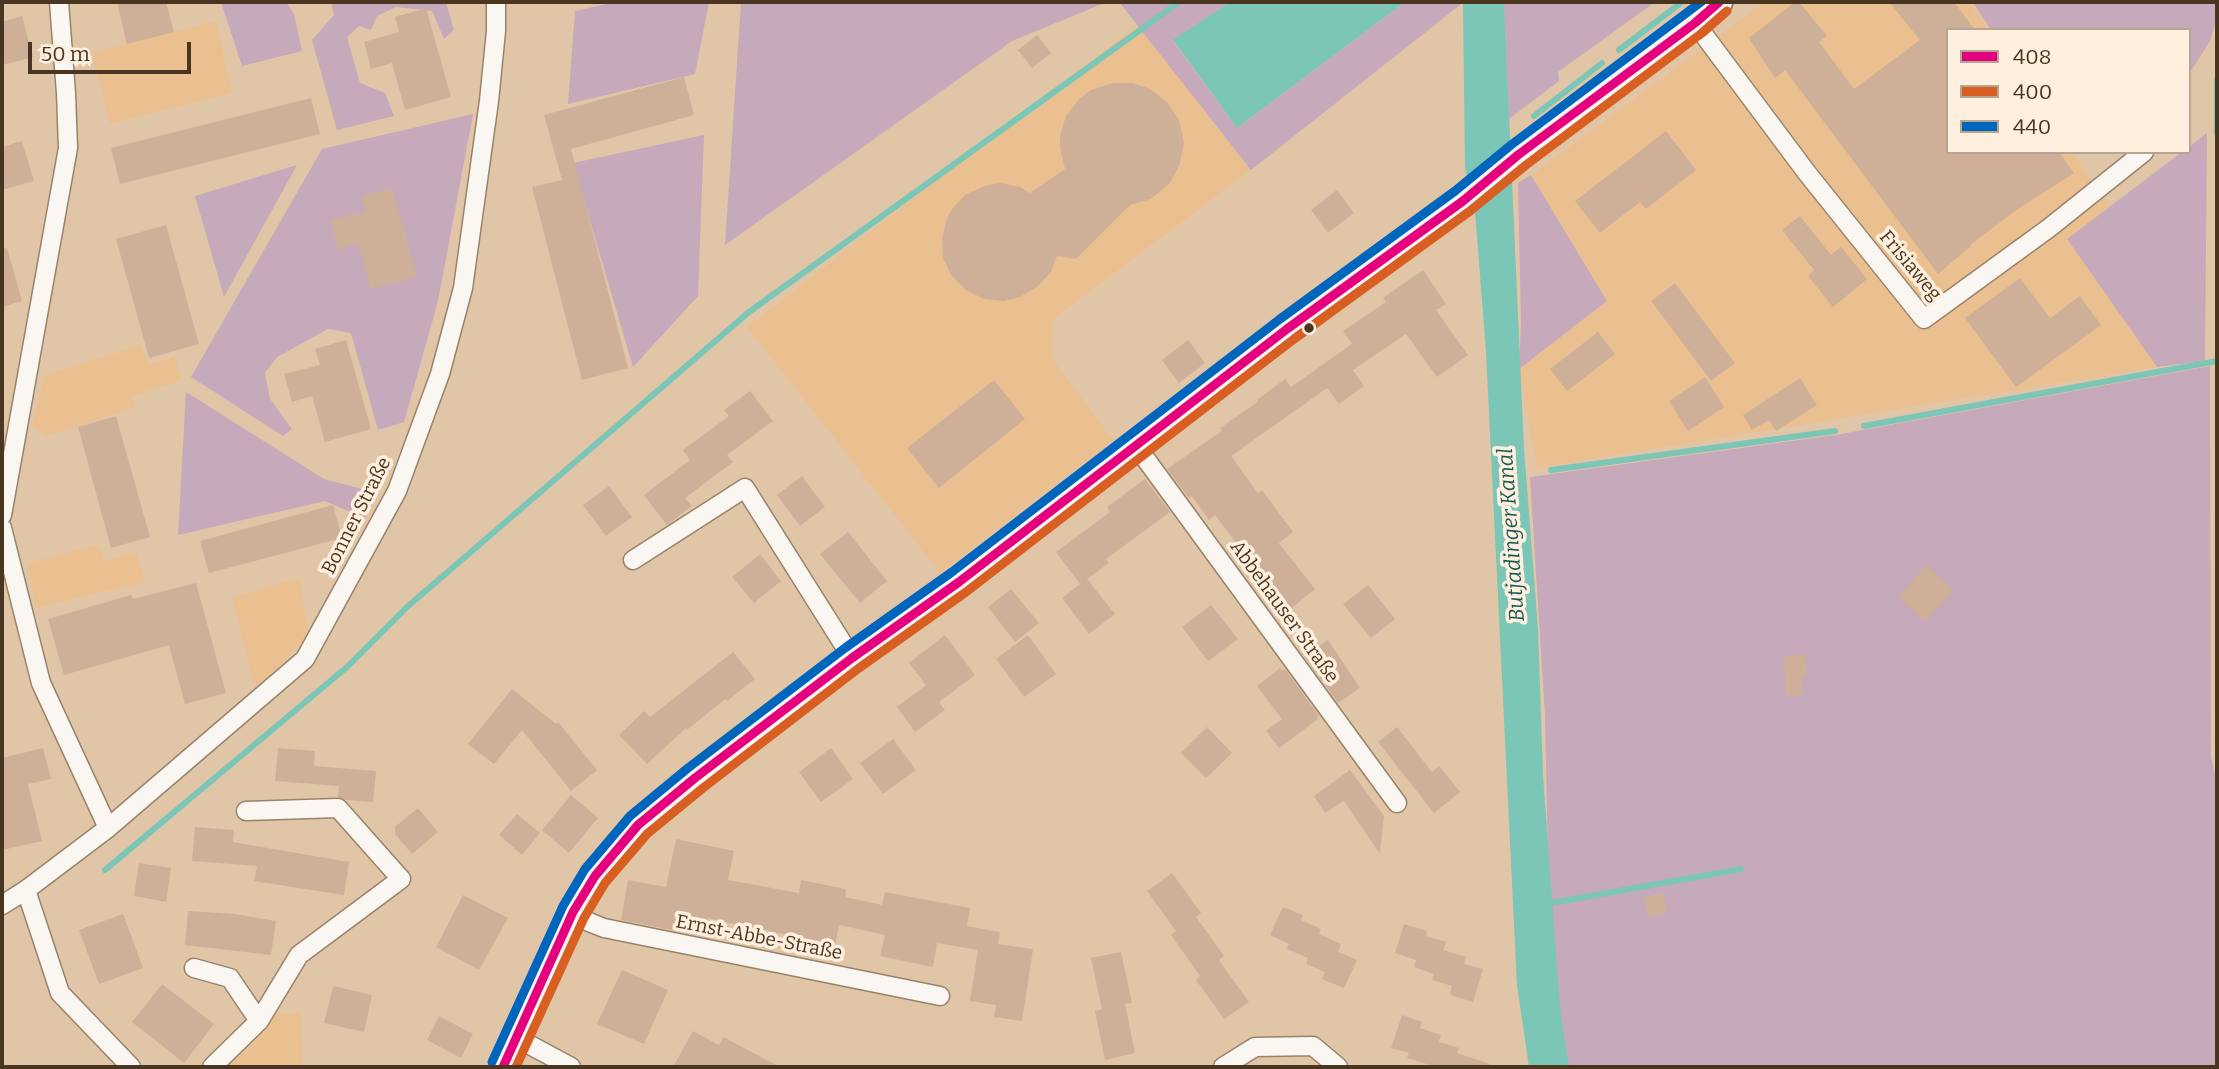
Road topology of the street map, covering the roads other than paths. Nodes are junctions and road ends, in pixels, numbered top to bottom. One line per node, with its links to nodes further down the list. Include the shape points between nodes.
1 (59, 2): 7 (street, via 68,148)
2 (496, 2): 13 (street, Bonner Straße, via 489,101 463,288 440,374 402,482 305,659)
3 (1719, 2): 4 (street)
4 (1695, 23): 5 (street, Frisiaweg, via 1924,319); 6 (street)
5 (2142, 154)
6 (1137, 447): 10 (street); 11 (street, Abbehauser Straße)
7 (2, 515)
8 (2, 527): 13 (street, via 41,683)
9 (633, 559): 10 (street, via 745,488)
10 (852, 658): 16 (street, via 638,825 595,876)
11 (1397, 803)
12 (246, 811): 19 (street, via 338,808 401,879 299,955)
13 (108, 828): 14 (street, Bonner Straße)
14 (26, 890): 15 (street, Bonner Straße); 21 (street, via 60,993)
15 (2, 905)
16 (573, 912): 18 (street, Ernst-Abbe-Straße, via 604,928); 20 (street)
17 (194, 968): 19 (street, via 230,978)
18 (940, 996)
19 (259, 1021): 22 (street)
20 (517, 1038): 23 (street); 24 (street)
21 (131, 1067)
22 (212, 1067)
23 (503, 1067)
24 (571, 1067)
25 (1223, 1067): 26 (street, via 1255,1047 1313,1046)
26 (1338, 1067)

